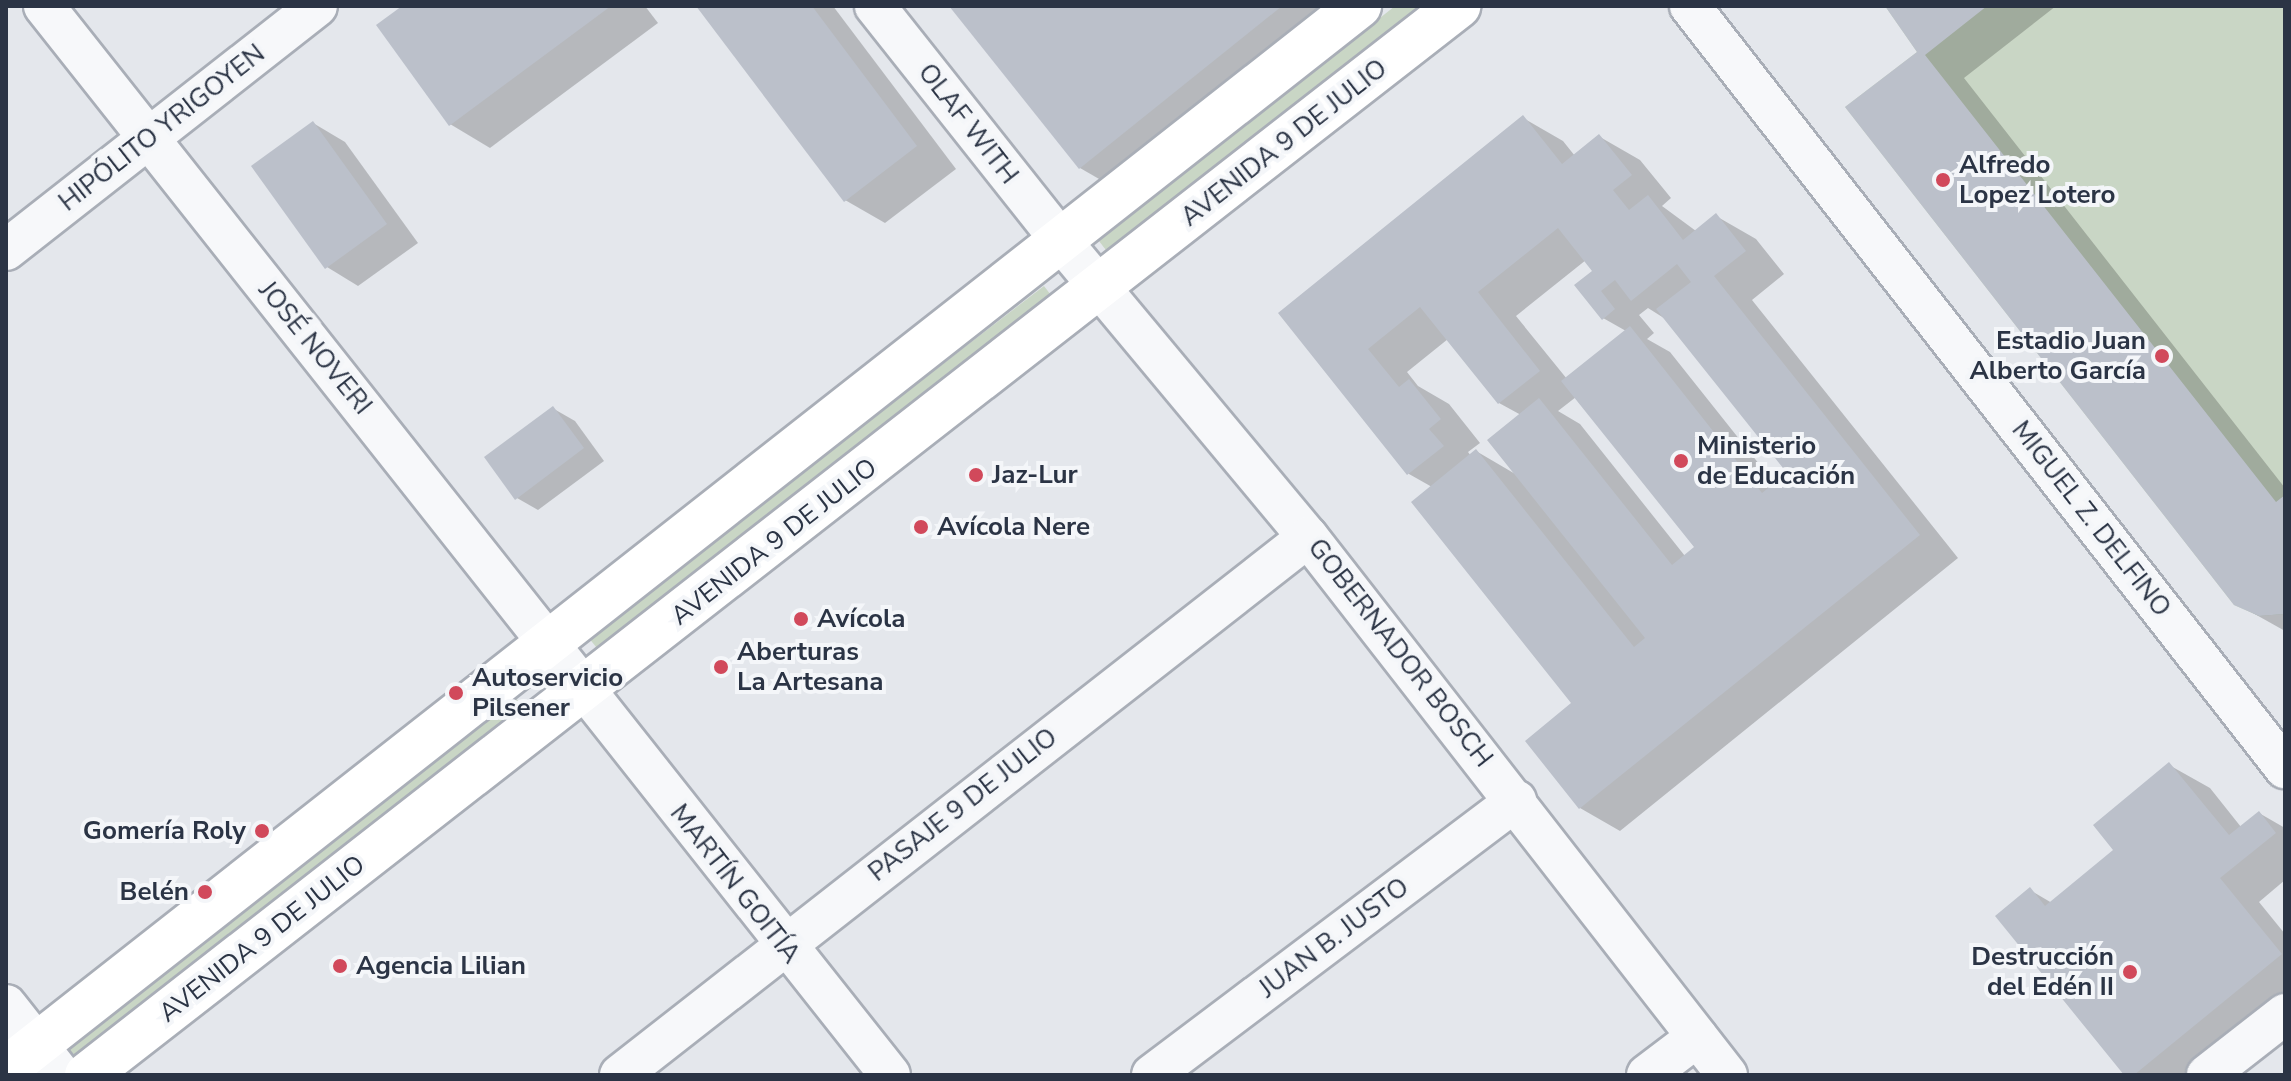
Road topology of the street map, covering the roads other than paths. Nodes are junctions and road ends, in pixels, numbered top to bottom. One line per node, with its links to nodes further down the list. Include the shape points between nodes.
1 (44, 6): 7 (street, JOSÉ NOVERI)
2 (317, 6): 7 (street, HIPÓLITO YRIGOYEN)
3 (875, 6): 8 (street, OLAF WITH)
4 (1359, 6): 8 (main road)
5 (1458, 6): 10 (main road, AVENIDA 9 DE JULIO)
6 (1690, 6): 14 (street, MIGUEL Z. DELFINO)
7 (149, 140): 9 (street, HIPÓLITO YRIGOYEN); 12 (street, JOSÉ NOVERI)
8 (1061, 241): 10 (street, GOBERNADOR BOSCH); 12 (main road)
9 (6, 250)
10 (1101, 288): 11 (street, GOBERNADOR BOSCH); 13 (main road, AVENIDA 9 DE JULIO)
11 (1308, 537): 15 (street, GOBERNADOR BOSCH); 16 (street, PASAJE 9 DE JULIO)
12 (551, 643): 13 (street, JOSÉ NOVERI); 20 (main road)
13 (584, 689): 16 (street, MARTÍN GOITÍA); 21 (main road, AVENIDA 9 DE JULIO)
14 (2285, 768)
15 (1516, 801): 19 (street, GOBERNADOR BOSCH); 24 (street, JUAN B. JUSTO)
16 (783, 946): 22 (street, PASAJE 9 DE JULIO); 23 (street, MARTÍN GOITÍA)
17 (6, 1005): 20 (street)
18 (2285, 1014): 27 (street)
19 (1697, 1037): 25 (street); 26 (street, GOBERNADOR BOSCH)
20 (35, 1063)
21 (87, 1075)
22 (620, 1075)
23 (890, 1075)
24 (1152, 1075)
25 (1647, 1075)
26 (1727, 1075)
27 (2207, 1075)

